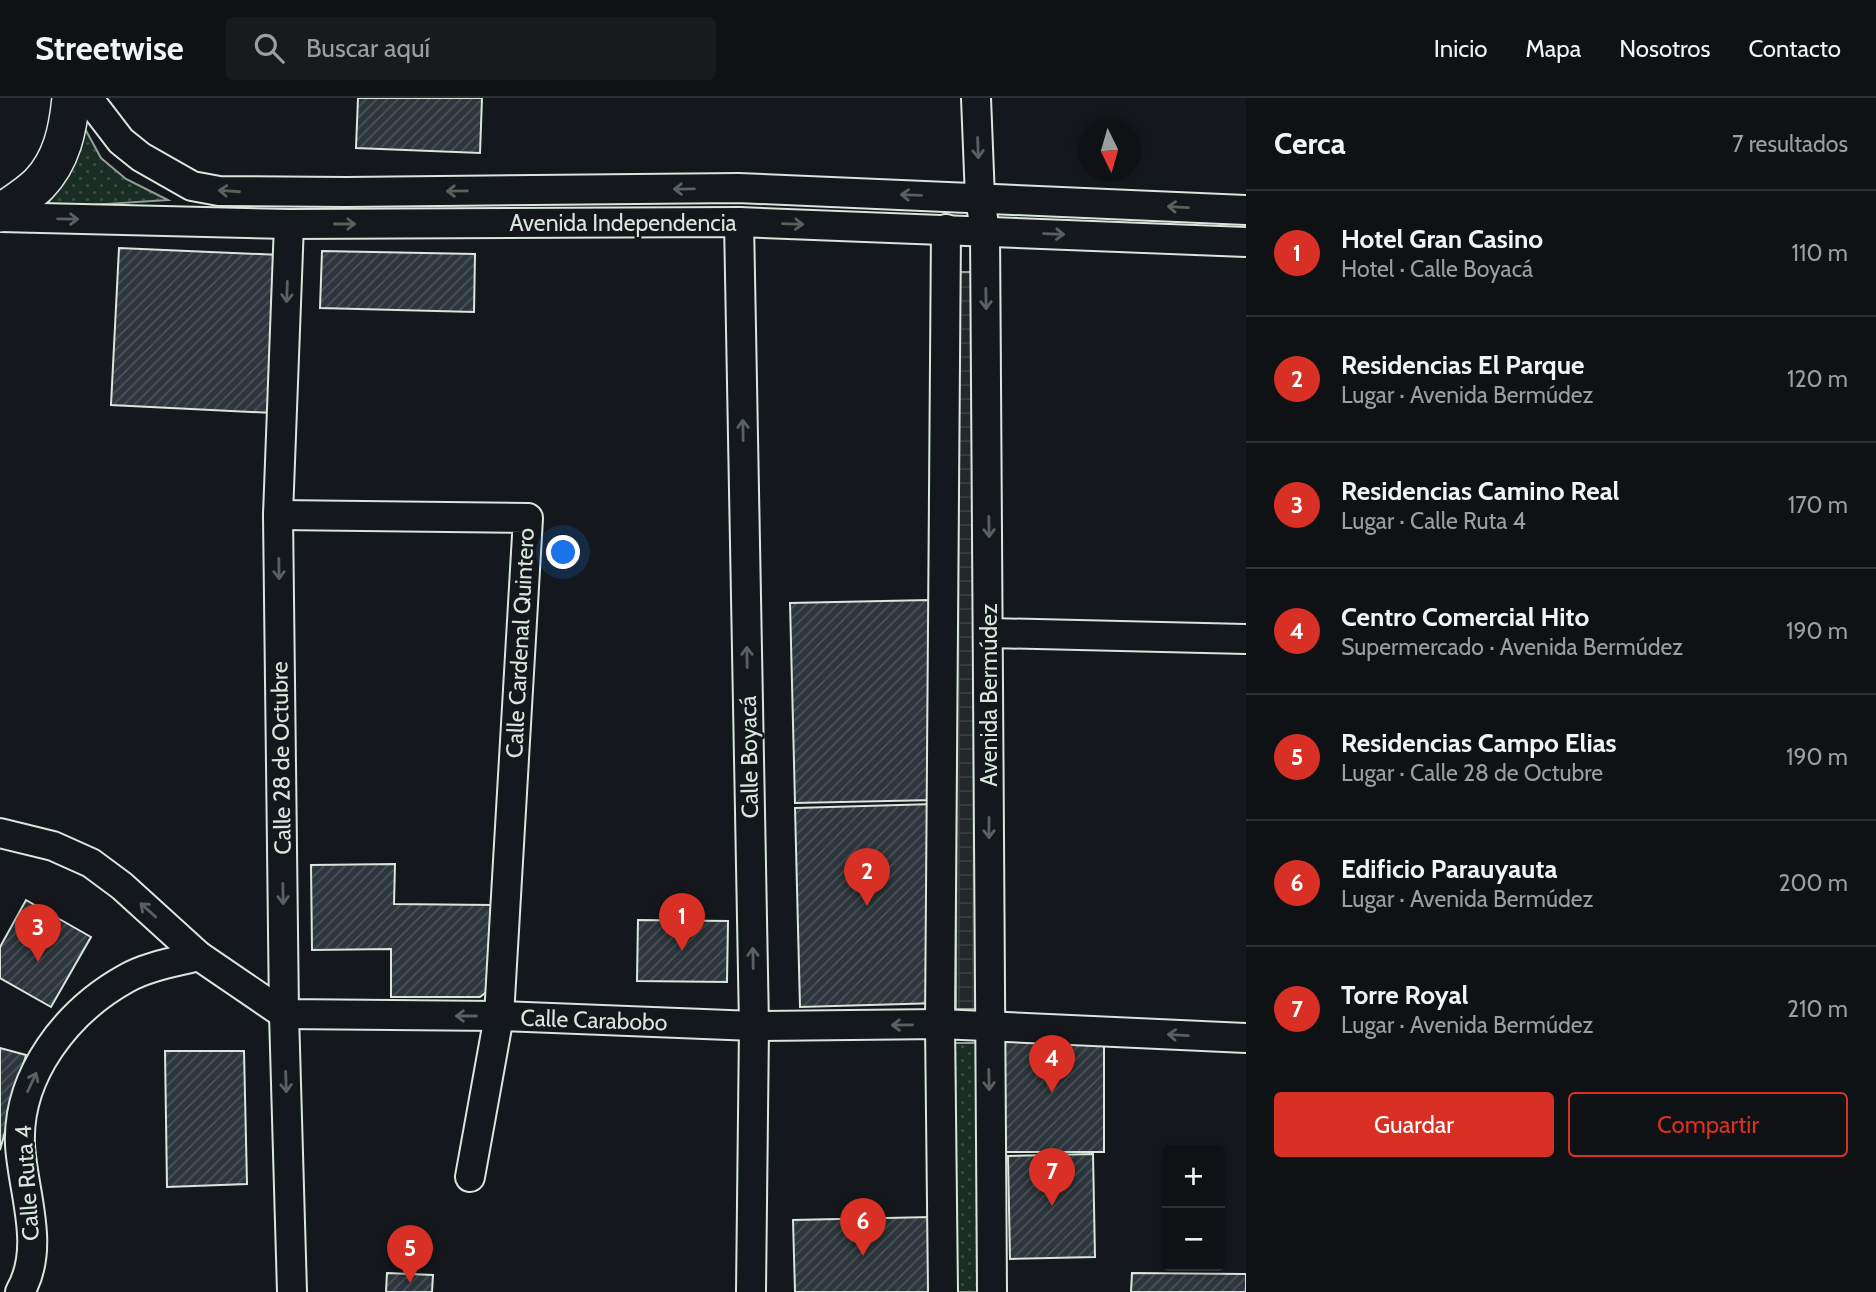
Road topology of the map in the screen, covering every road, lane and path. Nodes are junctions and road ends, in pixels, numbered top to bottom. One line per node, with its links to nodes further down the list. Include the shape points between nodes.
1 (71, 98): 6 (main road, via 60,154 40,184)
2 (88, 98): 4 (street, Avenida Independencia, one-way to 2, via 738,188 219,191 192,186 141,157 121,141)
3 (976, 98): 4 (street, Avenida Bermúdez, one-way to 4)
4 (980, 198): 5 (street, Avenida Independencia, one-way to 4); 10 (street, Avenida Bermúdez)
5 (1246, 210)
6 (0, 215): 8 (street, Avenida Independencia, one-way to 8)
7 (739, 222): 8 (street, Avenida Independencia, one-way to 7); 9 (street, Avenida Independencia, one-way to 9); 20 (street, Calle Boyacá, one-way to 7)
8 (289, 224): 12 (street, Calle 28 de Octubre, one-way to 12)
9 (946, 229): 10 (street, Avenida Independencia); 19 (street, Avenida Bermúdez)
10 (985, 231): 11 (street, Avenida Independencia, one-way to 11); 13 (street, Avenida Bermúdez, one-way to 13)
11 (1246, 242)
12 (278, 515): 17 (street, Calle 28 de Octubre, one-way to 17); 18 (street, Calle Cardenal Quintero, via 528,518)
13 (990, 633): 14 (street); 21 (street, Avenida Bermúdez, one-way to 21)
14 (1246, 639)
15 (0, 833): 16 (street, one-way to 15, via 91,863 53,846)
16 (199, 956): 17 (street); 24 (street, Calle Ruta 4, one-way to 16, via 29,1276 32,1239 20,1145 27,1088 58,1037 100,995 129,976)
17 (284, 1014): 18 (street, Calle Carabobo, one-way to 17); 25 (street, Calle 28 de Octubre, one-way to 25)
18 (499, 1016): 20 (street, Calle Carabobo); 23 (street)
19 (940, 1024): 20 (street, Calle Carabobo, one-way to 20); 21 (street, Calle Carabobo); 27 (street, Avenida Bermúdez)
20 (754, 1026): 26 (street, Calle Boyacá)
21 (989, 1026): 22 (street, Calle Carabobo, one-way to 21); 28 (street, Avenida Bermúdez, one-way to 28)
22 (1246, 1038)
23 (470, 1177)
24 (20, 1292)
25 (292, 1292)
26 (751, 1292)
27 (943, 1292)
28 (992, 1292)

